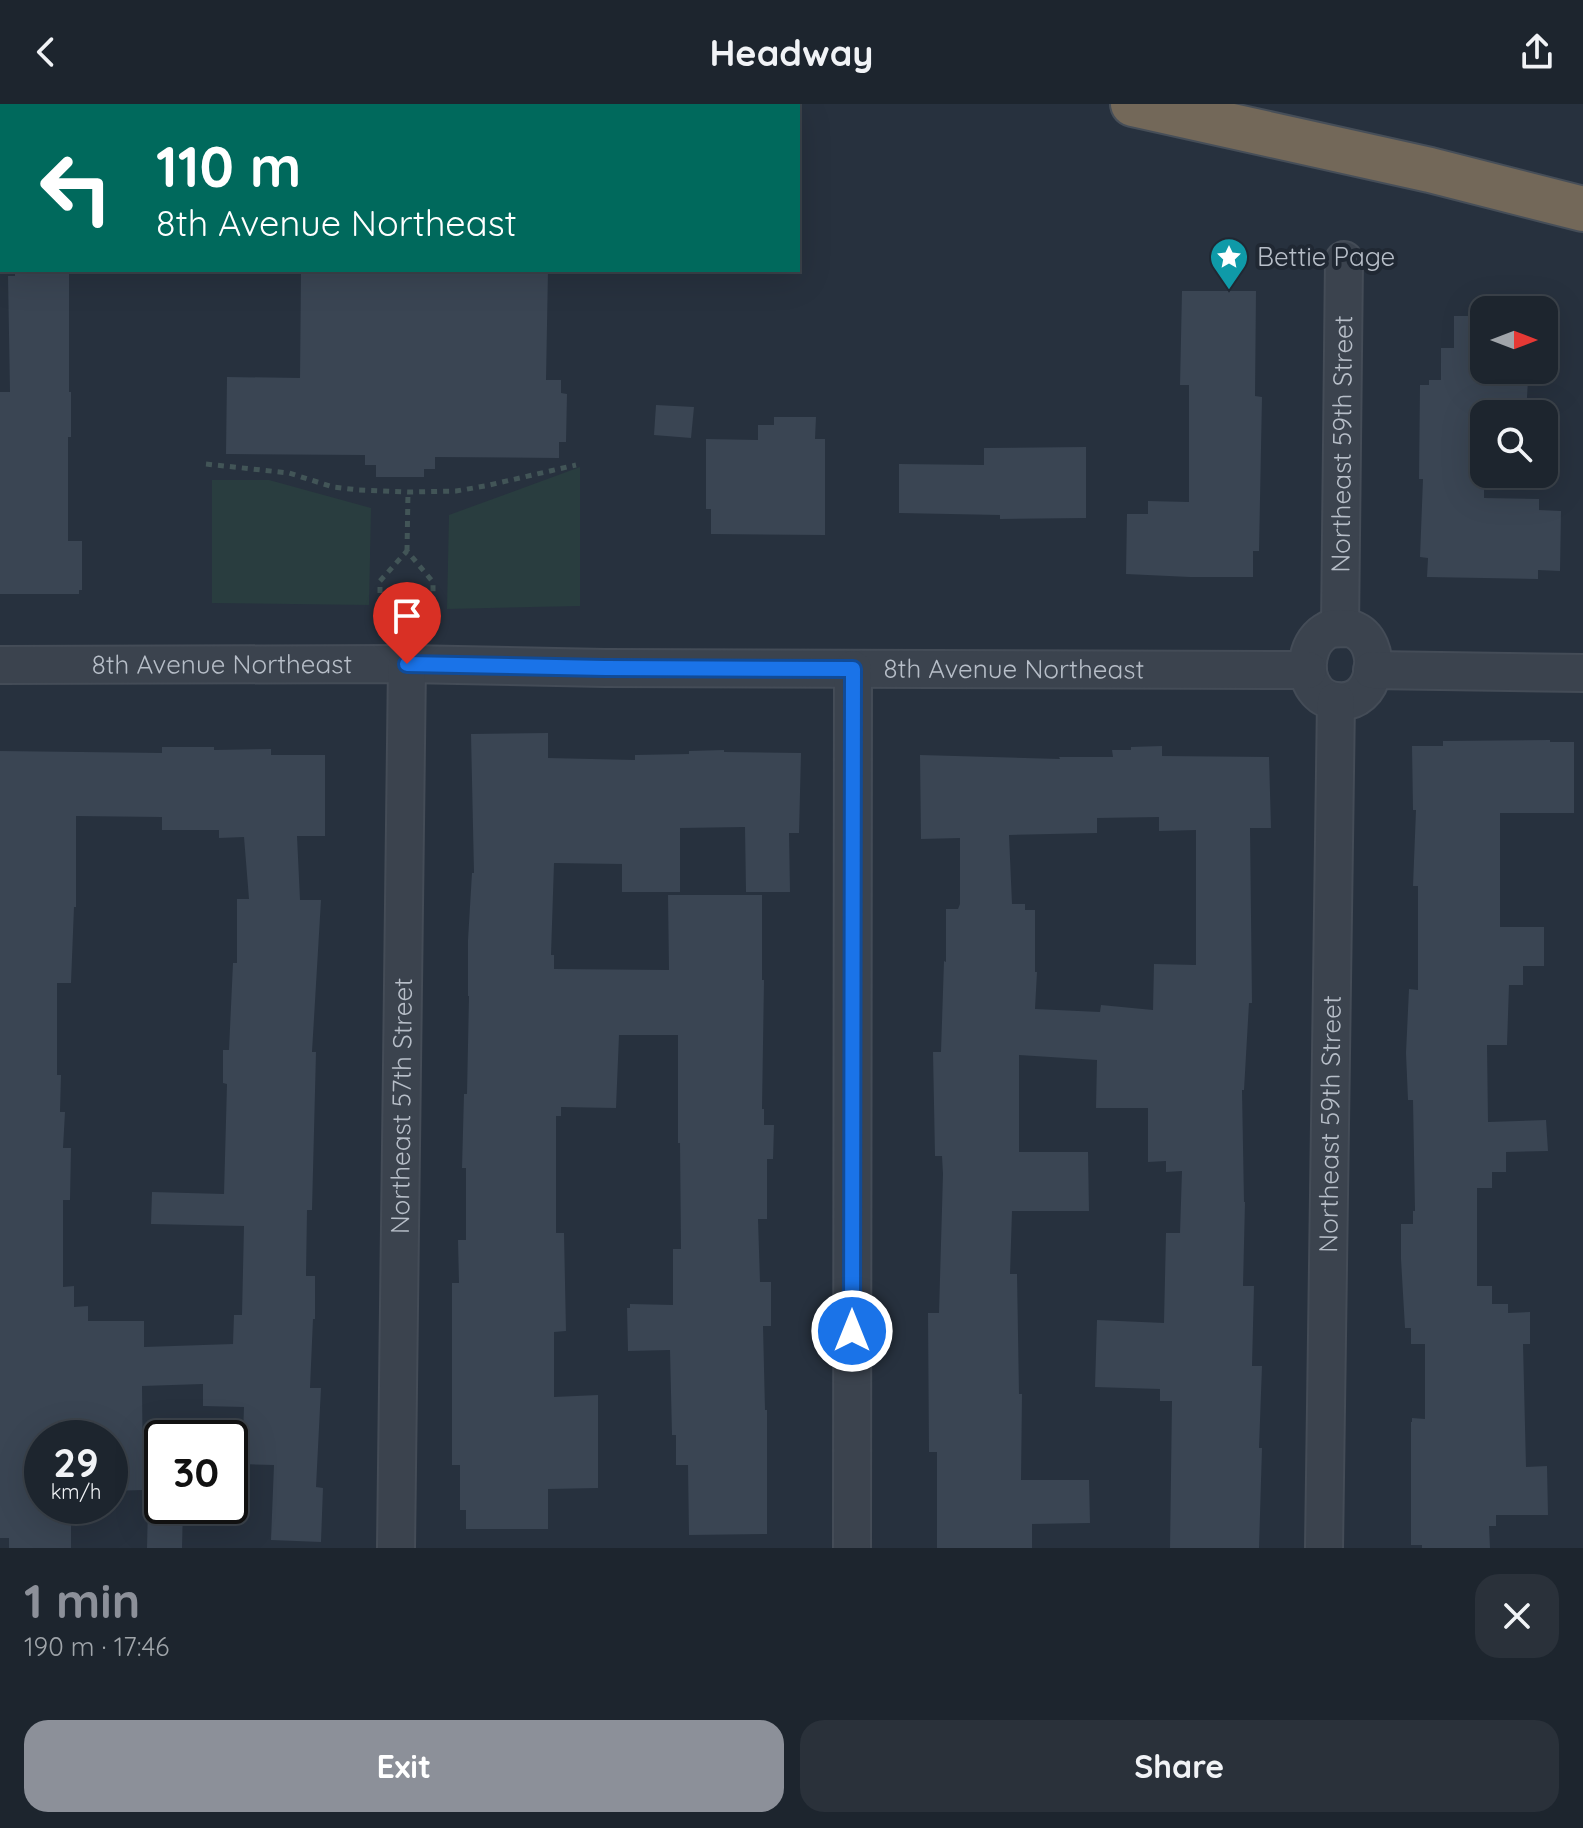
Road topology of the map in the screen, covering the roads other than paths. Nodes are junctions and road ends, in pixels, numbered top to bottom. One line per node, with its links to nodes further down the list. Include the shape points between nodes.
1 (1133, 104): 2 (highway)
2 (1583, 209)
3 (1344, 260): 4 (street, Northeast 59th Street)
4 (1340, 628): 8 (street, via 1327,630 1311,648); 9 (street, via 1363,636)
5 (407, 664): 6 (street, 8th Avenue Northeast); 7 (street, 8th Avenue Northeast); 12 (street, Northeast 57th Street)
6 (0, 665)
7 (853, 669): 8 (street, 8th Avenue Northeast); 13 (street)
8 (1308, 670): 11 (street, via 1319,694)
9 (1372, 670): 10 (street); 11 (street, via 1362,694)
10 (1583, 673)
11 (1336, 701): 14 (street, Northeast 59th Street)
12 (396, 1548)
13 (852, 1548)
14 (1324, 1548)

